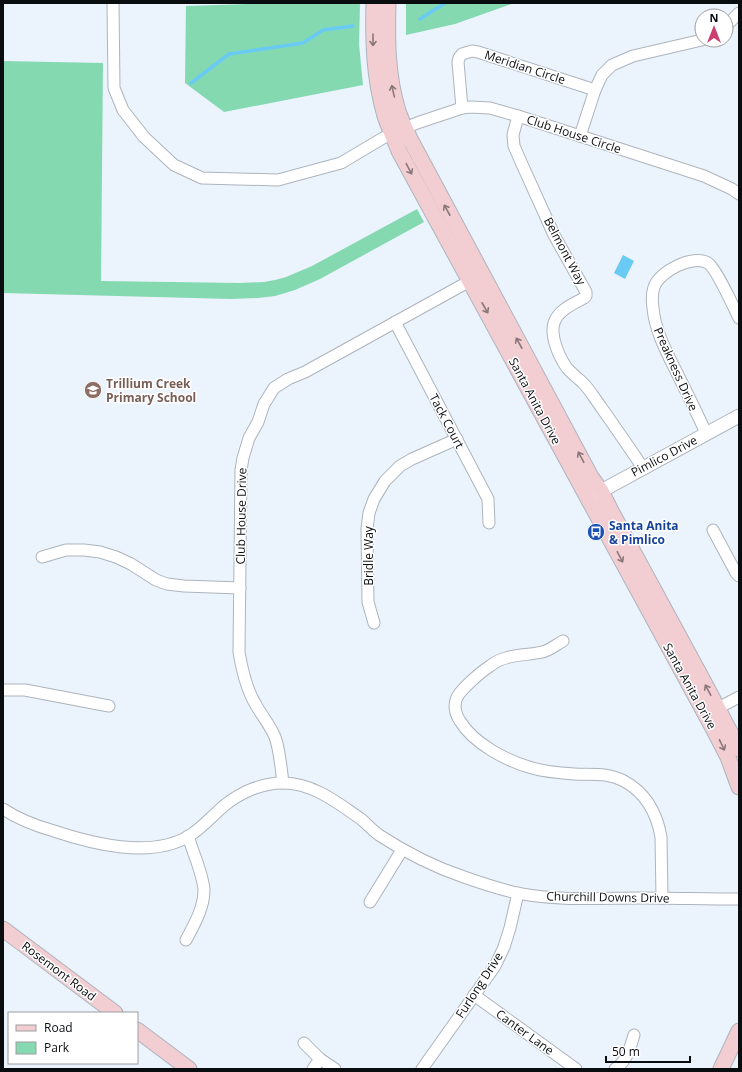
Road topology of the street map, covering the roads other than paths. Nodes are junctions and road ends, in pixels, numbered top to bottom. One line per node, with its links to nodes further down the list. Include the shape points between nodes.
1 (113, 3): 8 (street, Club House Circle, via 114,88 123,110 144,137 174,165 202,178 278,180 341,162)
2 (374, 3): 8 (main road, Santa Anita Drive, one-way to 8, via 375,68 379,92 386,118)
3 (388, 3): 8 (main road, Santa Anita Drive, one-way to 3, via 387,45)
4 (694, 42): 5 (street, via 633,56 612,65 602,75)
5 (595, 90): 6 (street, Meridian Circle, via 472,51 462,54 458,62); 9 (street)
6 (462, 108): 7 (street, Club House Circle, via 490,108); 8 (street, Club House Circle)
7 (518, 116): 9 (street, Club House Circle); 17 (street, Belmont Way, via 513,135 520,162 554,235 586,292 584,298 561,311 555,318 555,343 568,368 584,383)
8 (399, 131): 11 (main road, Santa Anita Drive, via 417,154)
9 (580, 136): 10 (street, Club House Circle, via 704,176)
10 (739, 194)
11 (476, 278): 13 (street, Club House Drive); 18 (main road, Santa Anita Drive, via 576,476)
12 (739, 318): 15 (street, Preakness Drive, via 709,263 695,260 678,265 662,276 654,287 652,298 655,323)
13 (395, 322): 16 (street, Tack Court); 23 (street, Club House Drive, via 288,379 274,388 264,404 249,438 241,470)
14 (739, 416): 15 (street, Pimlico Drive)
15 (706, 434): 17 (street, Pimlico Drive)
16 (457, 439): 19 (street, Tack Court, via 488,499); 24 (street, Bridle Way, via 400,466 385,481 374,499 366,529 368,602)
17 (643, 468): 18 (street, Pimlico Drive)
18 (595, 494): 29 (main road, Santa Anita Drive, one-way to 18, via 611,512); 32 (main road, Santa Anita Drive, one-way to 32, via 599,520 716,734)
19 (489, 523)
20 (713, 530): 22 (street)
21 (42, 557): 23 (street, via 66,550 100,552 131,564 166,584)
22 (739, 576)
23 (240, 588): 31 (street, Club House Drive, via 241,666 254,701 275,739)
24 (374, 623)
25 (563, 641): 37 (street, via 543,652 506,658 490,666 456,699 457,716 475,739 514,762 554,773 608,775 625,782 639,792 652,808 660,828)
26 (3, 690): 28 (street, via 25,690)
27 (739, 697): 29 (street)
28 (110, 706)
29 (718, 708): 30 (main road, Santa Anita Drive)
30 (739, 749)
31 (283, 783): 34 (street, Churchill Downs Drive, via 254,788 237,796); 35 (street, Churchill Downs Drive, via 308,787 319,792)
32 (739, 787)
33 (3, 809): 34 (street, Churchill Downs Drive, via 43,828 107,846 158,847)
34 (188, 836): 41 (street, via 204,891 198,915)
35 (402, 850): 36 (street, Churchill Downs Drive, via 462,877); 39 (street)
36 (518, 893): 37 (street, Churchill Downs Drive, via 570,898); 42 (street, Furlong Drive, via 504,946 495,966)
37 (662, 898): 38 (street, Churchill Downs Drive)
38 (739, 899)
39 (370, 902)
40 (3, 929): 43 (main road, Rosemont Road)
41 (186, 940)
42 (474, 995): 52 (street, Furlong Drive); 53 (street, Canter Lane)
43 (114, 1012)
44 (138, 1031): 49 (main road)
45 (739, 1032): 55 (main road)
46 (634, 1034): 54 (street, via 629,1052)
47 (304, 1043): 48 (street)
48 (320, 1059): 50 (street); 51 (street)
49 (189, 1069)
50 (313, 1069)
51 (335, 1069)
52 (422, 1069)
53 (576, 1069)
54 (615, 1069)
55 (721, 1069)

